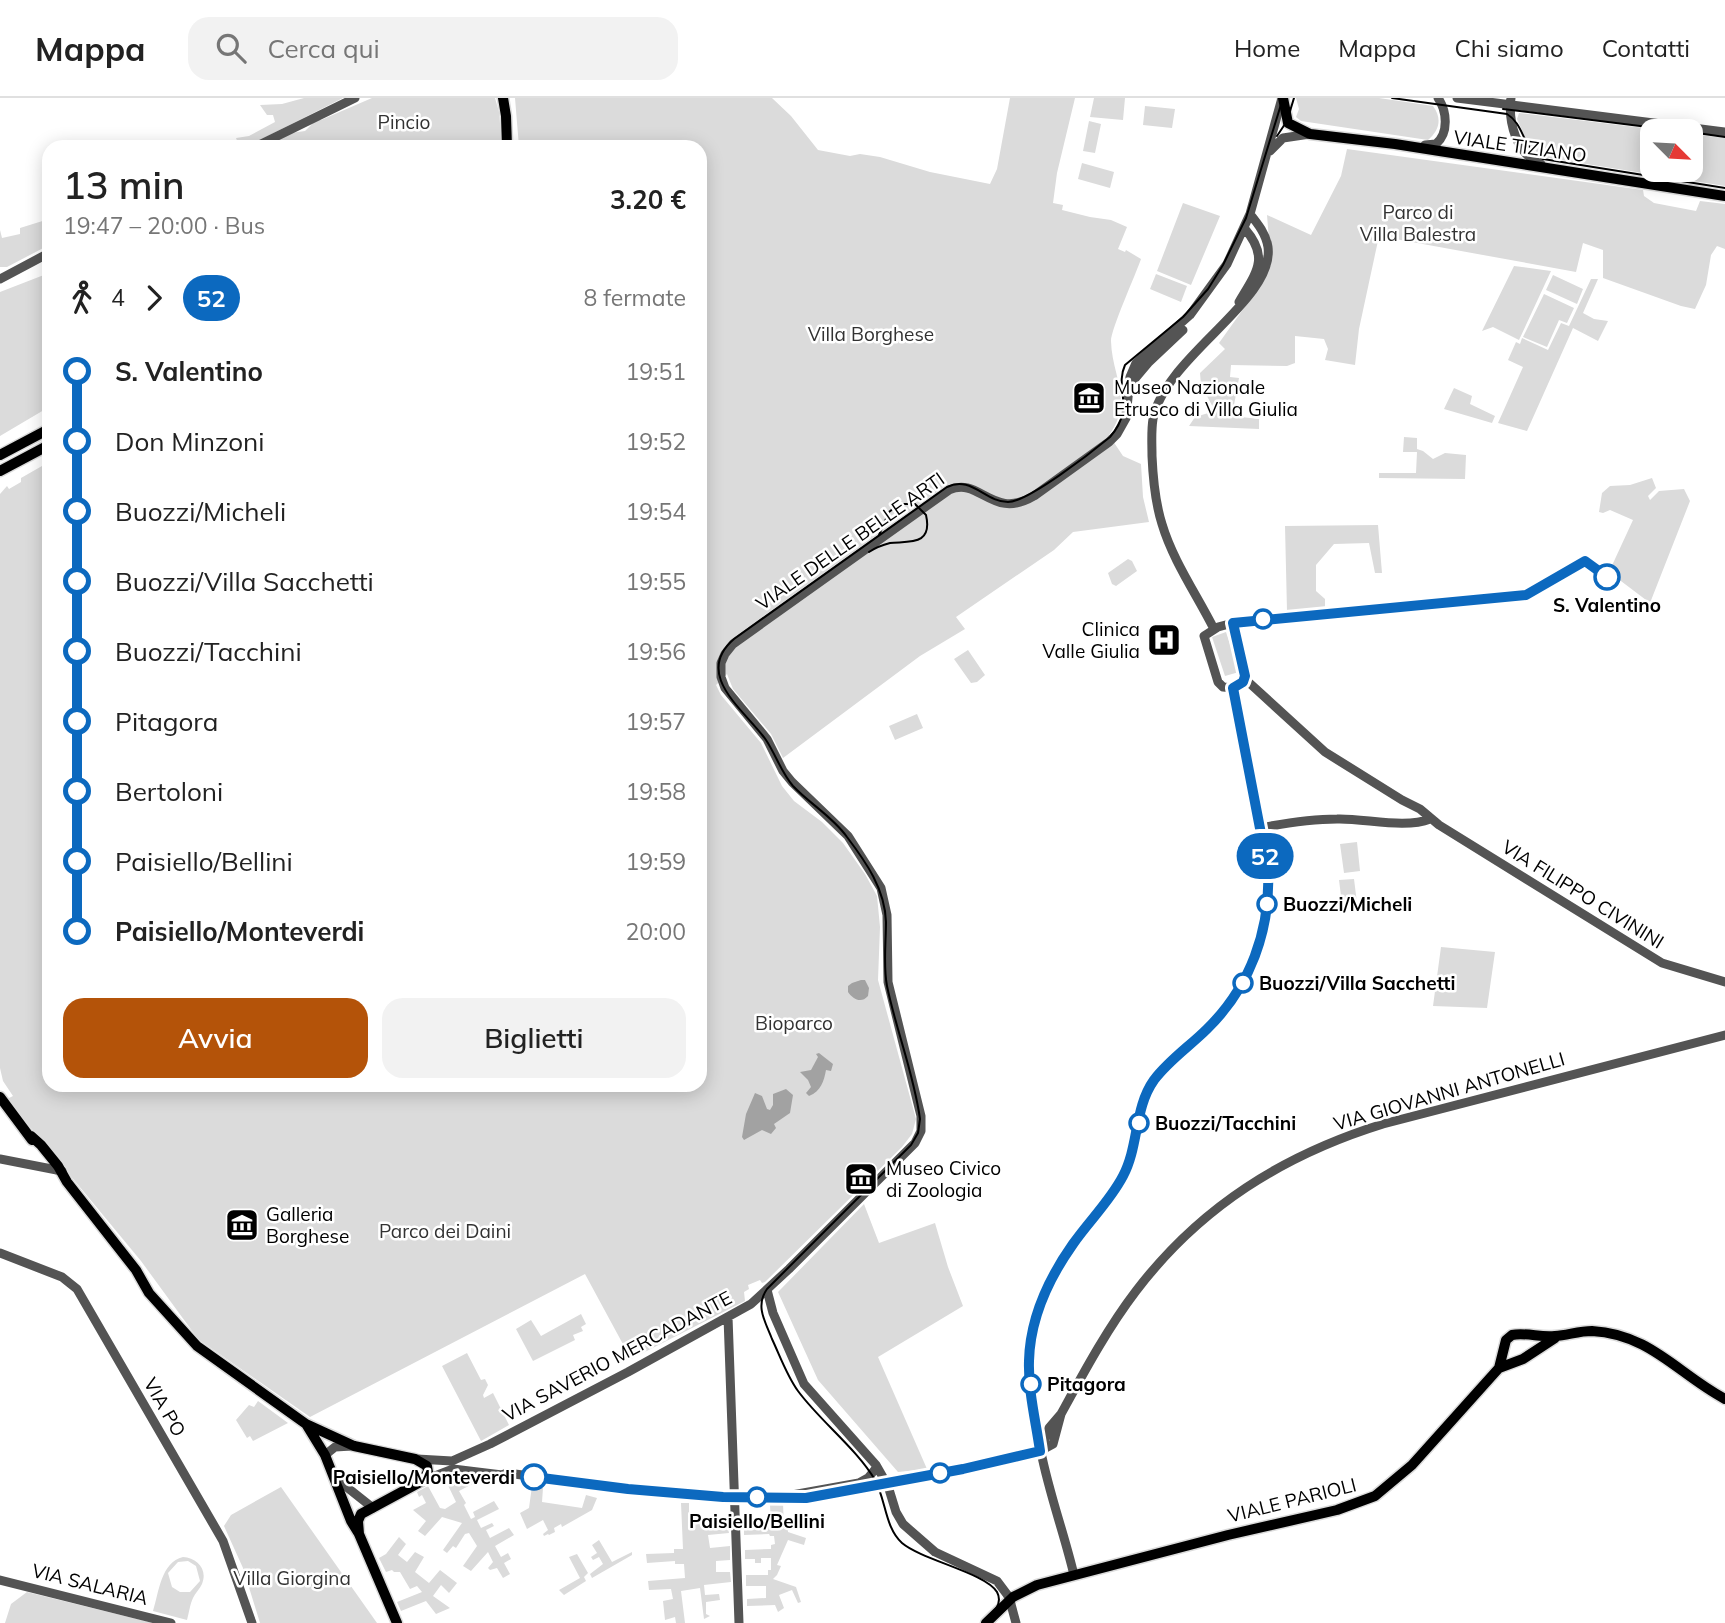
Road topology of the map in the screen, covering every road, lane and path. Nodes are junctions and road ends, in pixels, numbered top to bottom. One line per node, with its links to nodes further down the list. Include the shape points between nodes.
1 (355, 98): 10 (street)
2 (503, 98): 11 (main road)
3 (509, 98): 12 (main road)
4 (1283, 98): 9 (main road, via 1288,123); 14 (street)
5 (1438, 98): 13 (street, via 1445,111 1440,141)
6 (1457, 98): 7 (street)
7 (1511, 101): 8 (street); 15 (street, via 1510,120 1522,148 1533,160)
8 (1725, 132)
9 (1310, 134): 13 (main road, VIALE TIZIANO); 14 (street, VIALE TIZIANO, via 1283,138)
10 (269, 140)
11 (507, 140)
12 (513, 140)
13 (1395, 144): 15 (main road, VIALE TIZIANO)
14 (1269, 152): 17 (street)
15 (1552, 168): 16 (main road, VIALE TIZIANO)
16 (1725, 196)
17 (1250, 214): 18 (street); 22 (street, via 1266,239 1267,262 1255,289)
18 (1245, 229): 21 (street); 22 (street, via 1257,245 1259,260)
19 (42, 257): 20 (street)
20 (0, 279)
21 (1199, 304): 23 (street, via 1185,327); 23 (street, via 1143,356 1133,369)
22 (1233, 312): 28 (street, via 1169,382 1159,399 1152,430 1154,481 1163,526)
23 (1129, 388): 29 (street, VIALE DELLE BELLE ARTI, via 1126,414 1117,434 1038,493 1011,505 965,487 949,490 733,644)
24 (42, 433): 26 (main road)
25 (42, 449): 27 (main road)
26 (0, 455)
27 (0, 471)
28 (1214, 629): 30 (street, VIA FILIPPO CIVININI, via 1233,623 1245,679 1325,752); 31 (street, via 1204,636 1217,681 1233,688)
29 (721, 664): 38 (street, VIA SAVERIO MERCADANTE, via 725,688 767,739 785,773 845,832 881,888 887,915 887,977 922,1121 912,1147)
30 (1430, 819): 31 (street, via 1337,818); 32 (street, VIA FILIPPO CIVININI, via 1664,964)
31 (1260, 828): 48 (street, via 1268,892 1264,928 1252,963 1228,1006 1151,1085 1124,1175 1072,1245 1039,1307 1029,1364)
32 (1725, 982)
33 (1725, 1035): 48 (street, VIA GIOVANNI ANTONELLI, via 1343,1136 1268,1173 1194,1227 1157,1265 1126,1305 1061,1414 1053,1444)
34 (0, 1097): 36 (main road)
35 (0, 1159): 36 (street)
36 (58, 1171): 46 (main road, via 149,1281 187,1337)
37 (0, 1253): 64 (street, VIA PO, via 62,1276 77,1289 222,1541)
38 (764, 1293): 39 (street, VIA SAVERIO MERCADANTE); 51 (street, via 804,1384)
39 (728, 1317): 50 (street, VIA SAVERIO MERCADANTE, via 490,1444 452,1461); 56 (street)
40 (1524, 1335): 41 (main road); 42 (main road, via 1510,1335); 43 (main road, via 1531,1344)
41 (1558, 1336): 43 (main road); 45 (main road, via 1593,1331 1637,1341)
42 (1505, 1349): 43 (main road, via 1514,1358); 44 (main road)
43 (1525, 1357): 44 (main road)
44 (1499, 1368): 59 (main road, VIALE PARIOLI, via 1412,1465 1366,1501)
45 (1725, 1399)
46 (306, 1424): 47 (main road); 49 (main road)
47 (354, 1446): 49 (street, via 335,1447); 50 (main road)
48 (1040, 1451): 54 (street); 59 (street)
49 (325, 1455): 52 (main road)
50 (415, 1459): 53 (main road, via 428,1469)
51 (877, 1467): 54 (street); 55 (street, via 859,1483)
52 (334, 1477): 57 (street); 58 (main road)
53 (422, 1481): 56 (street, via 453,1469); 57 (main road)
54 (886, 1482): 55 (street, via 806,1498); 61 (street, via 900,1519 913,1534 935,1552 995,1579)
55 (787, 1496): 56 (street)
56 (735, 1497): 66 (street)
57 (373, 1508): 58 (main road, via 359,1517)
58 (359, 1534): 65 (main road)
59 (1074, 1574): 61 (main road, VIALE PARIOLI)
60 (0, 1580): 63 (street, VIA SALARIA)
61 (1010, 1599): 62 (main road, VIALE PARIOLI); 68 (street)
62 (989, 1619): 67 (main road, VIALE PARIOLI)
63 (171, 1623)
64 (252, 1623)
65 (397, 1623)
66 (739, 1623)
67 (977, 1623)
68 (1016, 1623)

